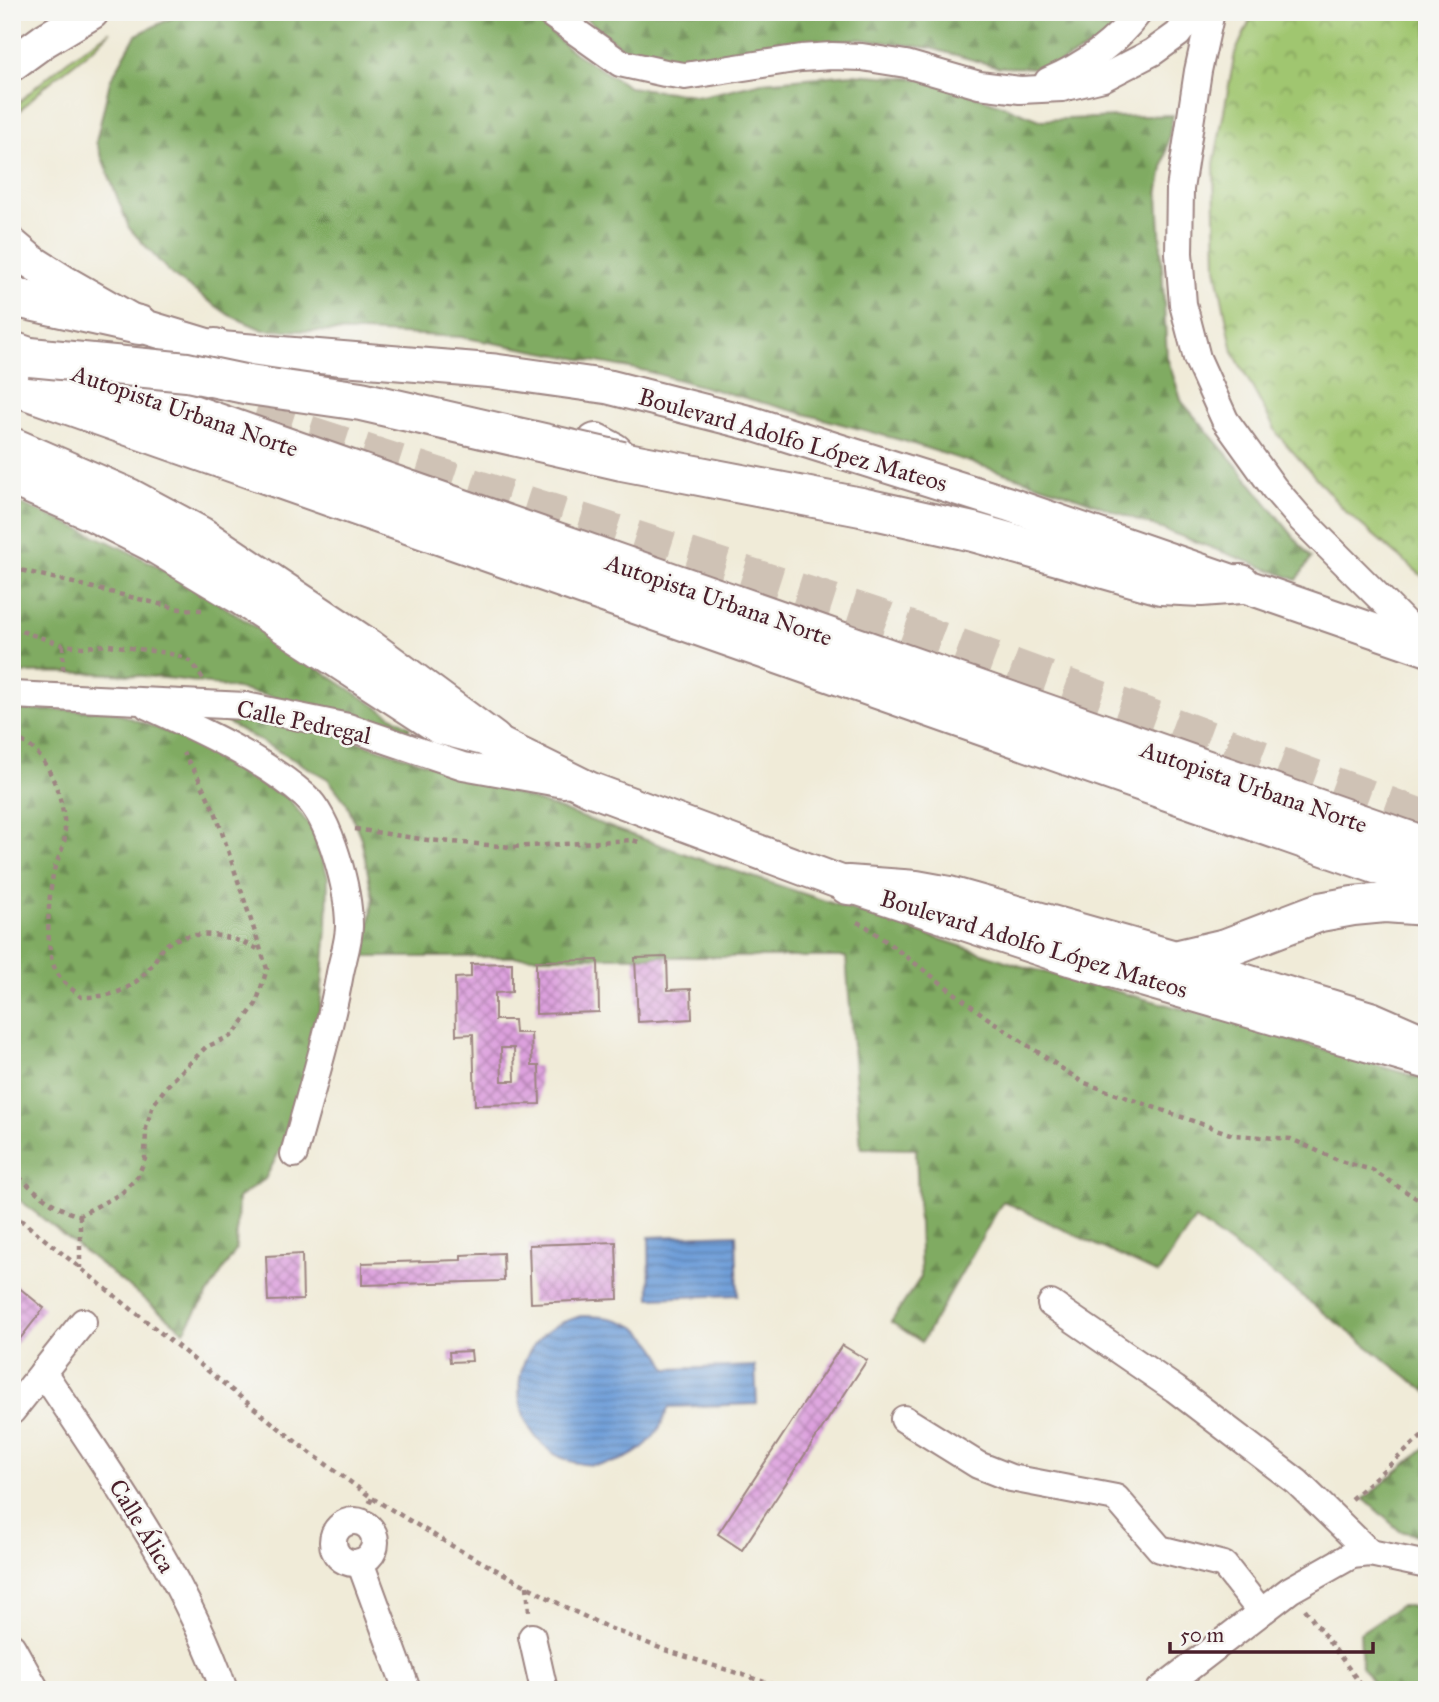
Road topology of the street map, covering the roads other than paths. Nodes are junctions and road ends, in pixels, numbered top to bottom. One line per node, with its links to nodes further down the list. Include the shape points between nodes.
1 (92, 12): 6 (main road)
2 (548, 12): 7 (street, via 620,63 665,73 685,76 801,58 862,57)
3 (1139, 12): 7 (street, via 1114,40 1080,65)
4 (1194, 12): 7 (street, via 1178,34 1103,78 1062,88)
5 (1211, 12): 19 (street, via 1180,189 1183,304 1197,358 1225,420 1274,488)
6 (12, 64)
7 (1020, 90)
8 (12, 245): 10 (main road, Boulevard Adolfo López Mateos, via 62,281)
9 (12, 297): 10 (highway)
10 (139, 325): 11 (main road, Boulevard Adolfo López Mateos)
11 (215, 348): 14 (highway, via 238,362); 18 (main road, Boulevard Adolfo López Mateos, via 495,371 609,387 776,431)
12 (18, 364): 13 (highway, bridge, via 187,372); 24 (highway, Autopista Urbana Norte, bridge); 25 (highway, Autopista Urbana Norte)
13 (412, 412): 14 (highway, bridge); 16 (highway, bridge)
14 (483, 413): 16 (highway, via 578,436 604,446)
15 (12, 447): 22 (highway, via 130,498 200,536 359,642)
16 (622, 461): 18 (highway, via 974,532 1161,585)
17 (12, 479): 22 (main road, Boulevard Adolfo López Mateos, via 125,530 236,595 439,727)
18 (1241, 584): 19 (main road, Boulevard Adolfo López Mateos)
19 (1427, 647)
20 (12, 695): 21 (street, Calle Pedregal)
21 (148, 706): 23 (street, Calle Pedregal, via 246,706 348,727 463,766); 31 (street, via 222,741 307,798 325,824 338,859 349,926 334,1012)
22 (493, 741): 23 (main road, Boulevard Adolfo López Mateos)
23 (590, 789): 26 (main road, Boulevard Adolfo López Mateos, via 732,844)
24 (1427, 847)
25 (1427, 882)
26 (852, 903): 28 (highway, via 904,889 949,896); 30 (main road, Boulevard Adolfo López Mateos, via 1072,959)
27 (1427, 906): 28 (highway, via 1385,903 1342,908 1226,948)
28 (1175, 960): 29 (main road, via 1373,1019)
29 (1427, 1043)
30 (1427, 1062)
31 (294, 1154)
32 (1051, 1304): 38 (street, via 1175,1389 1297,1482)
33 (83, 1322): 34 (street)
34 (43, 1373): 35 (street); 44 (street, Calle Álica, via 173,1576)
35 (12, 1411)
36 (904, 1419): 40 (street, via 978,1465 1011,1478 1116,1498 1160,1549 1224,1565)
37 (366, 1510): 45 (street, via 337,1529 332,1541 336,1554 347,1562 360,1562)
38 (1370, 1553): 39 (street); 40 (street, via 1352,1555)
39 (1427, 1565)
40 (1261, 1612): 47 (street)
41 (532, 1637): 46 (street)
42 (12, 1647): 43 (street)
43 (36, 1690)
44 (224, 1690)
45 (407, 1690)
46 (544, 1690)
47 (1160, 1690)

